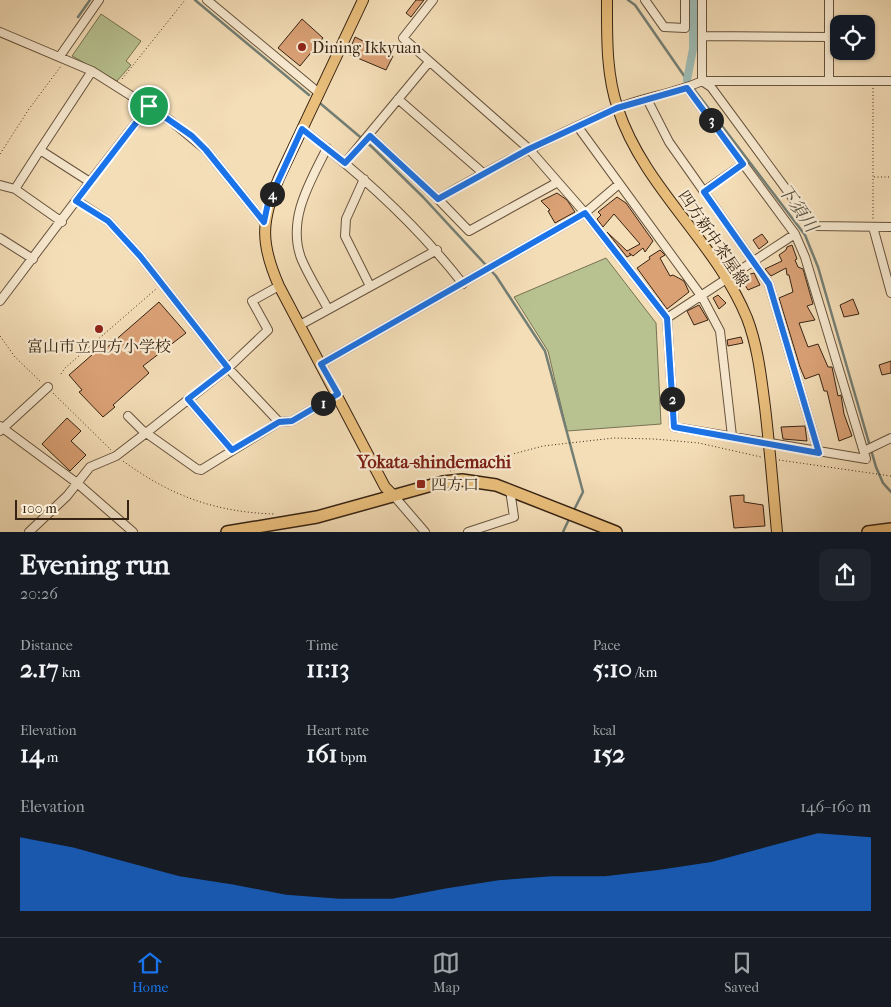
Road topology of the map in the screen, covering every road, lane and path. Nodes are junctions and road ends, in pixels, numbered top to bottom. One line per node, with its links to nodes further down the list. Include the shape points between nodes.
1 (99, 0): 14 (street)
2 (185, 0): 21 (path)
3 (207, 0): 23 (street)
4 (362, 0): 23 (main road)
5 (433, 0): 15 (street, via 403,38)
6 (607, 0): 27 (main road, 四方新中茶屋線, via 609,70)
7 (645, 0): 8 (street, via 664,27 685,28)
8 (685, 0)
9 (702, 0): 12 (street)
10 (830, 0): 13 (street)
11 (0, 32): 14 (street)
12 (702, 36): 13 (street); 18 (street)
13 (829, 37): 17 (street)
14 (62, 59): 16 (street); 34 (path)
15 (429, 62): 24 (street); 32 (street)
16 (92, 71): 21 (street); 33 (street)
17 (829, 80): 18 (street); 19 (street)
18 (702, 81): 22 (street); 52 (street, via 711,88 816,226)
19 (873, 81): 20 (street); 38 (path)
20 (891, 81)
21 (116, 86): 26 (street)
22 (687, 88): 25 (street); 36 (street)
23 (319, 93): 29 (main road)
24 (398, 99): 30 (street); 37 (street)
25 (647, 99): 27 (street); 46 (street, via 668,142)
26 (149, 106): 41 (street); 51 (street, via 192,136 206,150)
27 (617, 108): 28 (street); 59 (main road, 四方新中茶屋線, via 647,169)
28 (578, 127): 32 (street); 43 (street)
29 (302, 129): 31 (street); 51 (main road, via 268,203)
30 (370, 136): 35 (street); 47 (street)
31 (327, 148): 35 (street); 67 (street, via 303,196 297,227 301,257)
32 (529, 149): 37 (street); 42 (street)
33 (40, 150): 41 (street); 45 (street)
34 (0, 154)
35 (345, 163): 40 (street)
36 (743, 164): 46 (street); 54 (street)
37 (484, 173): 47 (street)
38 (873, 176): 39 (path); 52 (path)
39 (891, 176)
40 (364, 179): 56 (street); 62 (street, via 346,219 345,236)
41 (90, 182): 48 (street)
42 (558, 182): 47 (street, via 469,231); 49 (street)
43 (619, 184): 49 (street); 65 (street)
44 (0, 185): 45 (street)
45 (15, 189): 50 (street)
46 (704, 192): 58 (street)
47 (438, 199)
48 (76, 201): 50 (street); 72 (street, via 108,221 140,256)
49 (585, 213): 60 (street); 68 (street)
50 (62, 222): 57 (street)
51 (264, 222): 61 (main road, via 268,254)
52 (873, 227): 53 (street); 64 (street)
53 (891, 227)
54 (795, 234): 58 (street); 85 (street, via 805,257)
55 (0, 238): 57 (street)
56 (437, 250): 60 (street); 62 (street)
57 (33, 259): 66 (street)
58 (754, 262): 59 (street); 87 (street, via 769,284)
59 (727, 280): 65 (street); 83 (main road, 四方新中茶屋線, via 747,318 754,341)
60 (463, 284): 71 (street)
61 (279, 286): 69 (main road); 72 (street, via 252,301 268,330)
62 (370, 286): 67 (street)
63 (158, 288): 73 (path)
64 (891, 293)
65 (702, 297): 68 (street); 81 (street, via 720,331)
66 (0, 301)
67 (328, 309): 69 (street)
68 (667, 318): 81 (street, via 674,427)
69 (300, 325): 71 (main road)
70 (0, 336): 74 (path, via 15,357)
71 (321, 364): 75 (main road)
72 (228, 368): 76 (street); 78 (street)
73 (61, 374)
74 (48, 388): 79 (street); 86 (path)
75 (338, 394): 78 (street, via 292,421); 95 (main road, via 385,487)
76 (188, 399): 80 (street); 84 (street)
77 (128, 416): 80 (street)
78 (279, 422): 84 (street)
79 (1, 428): 93 (street)
80 (146, 433): 84 (street, via 197,469 205,469); 93 (street, via 116,456 90,467)
81 (732, 436): 83 (street)
82 (891, 438): 85 (street)
83 (769, 444): 87 (street); 105 (main road, 四方新中茶屋線)
84 (232, 450)
85 (864, 452): 87 (street, via 866,459)
86 (114, 453)
87 (819, 453)
88 (763, 457): 91 (path, via 700,443 614,438 562,443 511,453)
89 (119, 459): 96 (path, via 148,480 177,495 216,508)
90 (776, 460): 92 (path)
91 (446, 473)
92 (890, 476)
93 (77, 483): 99 (street); 100 (street)
94 (510, 490): 95 (highway, via 462,480); 103 (street, via 514,517); 104 (highway)
95 (394, 496): 98 (highway, via 317,517); 102 (street)
96 (279, 514)
97 (891, 529): 106 (highway)
98 (242, 531): 101 (highway)
99 (29, 532)
100 (132, 532)
101 (227, 532)
102 (425, 532)
103 (468, 532)
104 (616, 532)
105 (777, 532)
106 (868, 532)

